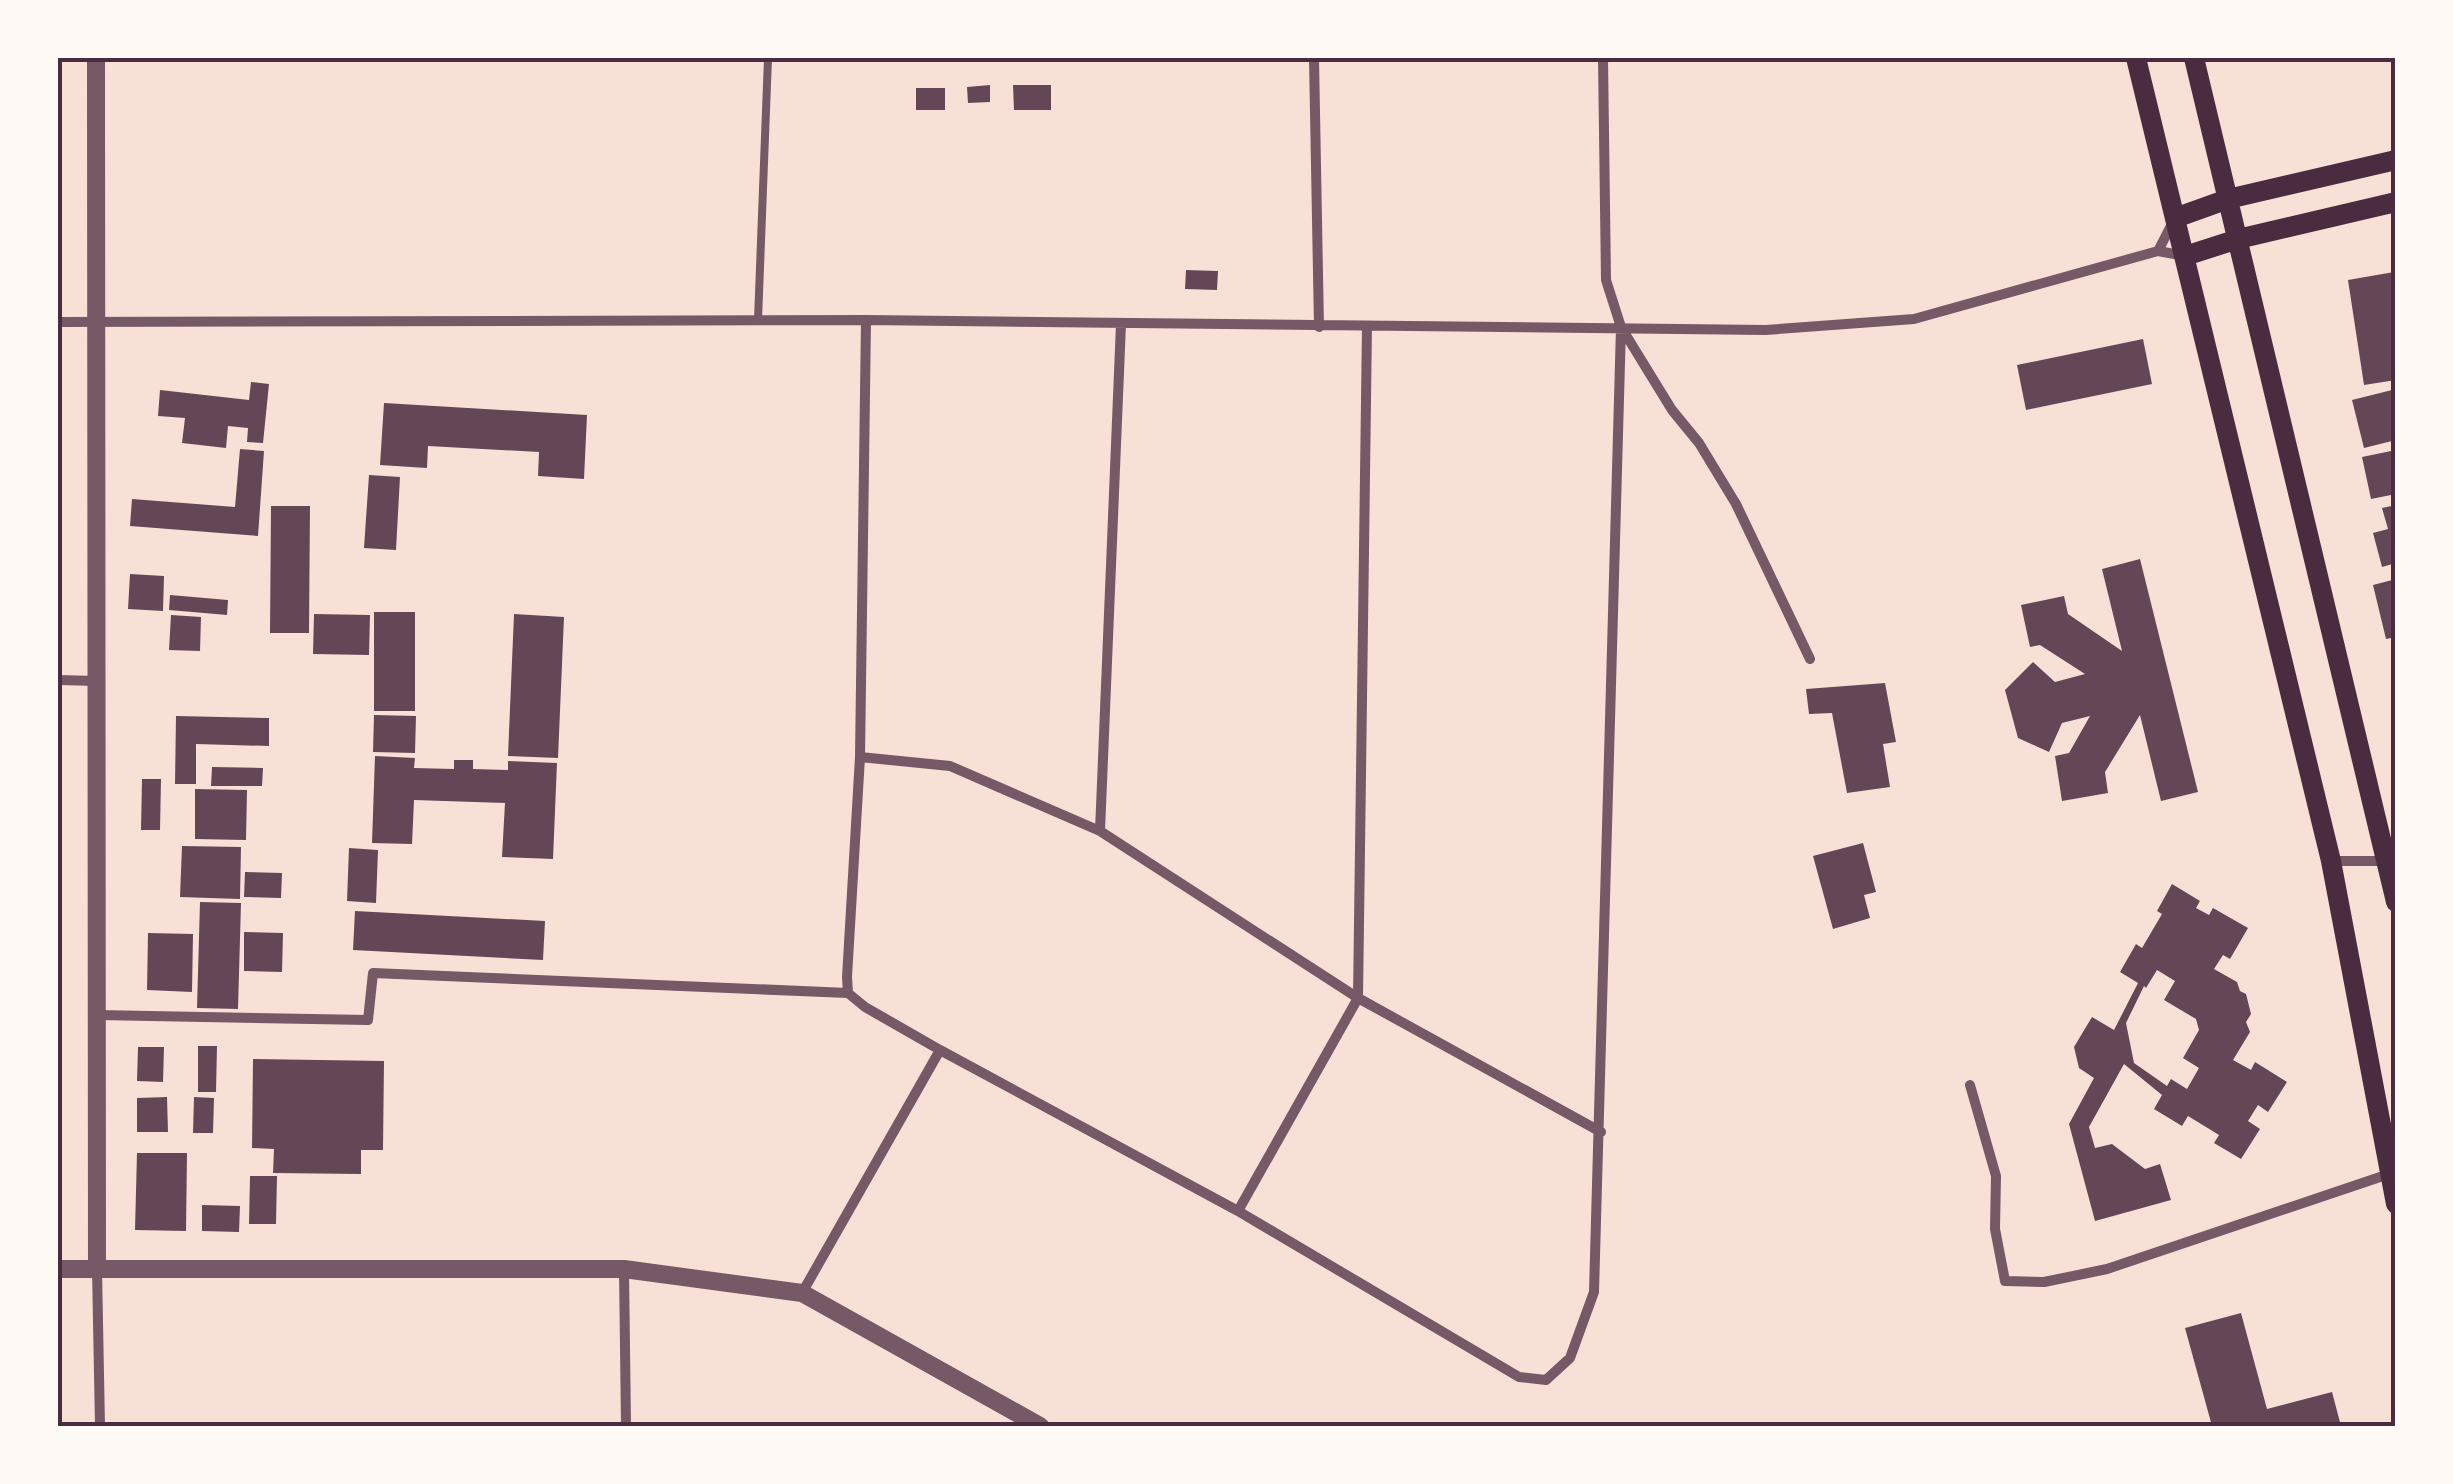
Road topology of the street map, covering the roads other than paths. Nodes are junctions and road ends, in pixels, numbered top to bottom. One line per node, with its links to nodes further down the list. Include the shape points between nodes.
1 (96, 58): 16 (street)
2 (768, 58): 14 (lane)
3 (1314, 58): 20 (street)
4 (1603, 58): 21 (street, via 1606,280)
5 (2136, 58): 10 (main road)
6 (2194, 58): 8 (main road)
7 (2396, 160): 8 (main road)
8 (2228, 199): 10 (main road); 11 (main road)
9 (2396, 202): 11 (main road)
10 (2175, 218): 12 (street); 13 (main road)
11 (2238, 239): 13 (main road); 28 (main road)
12 (2158, 250): 13 (street); 21 (street, via 1914,319 1766,330)
13 (2185, 256): 27 (main road)
14 (758, 320): 15 (street); 16 (street)
15 (866, 320): 18 (street); 25 (street)
16 (96, 321): 17 (street); 24 (street)
17 (58, 322)
18 (1120, 324): 20 (street); 26 (street)
19 (1367, 326): 20 (street); 21 (street); 31 (street)
20 (1319, 327)
21 (1622, 327): 22 (street, via 1736,504); 35 (street)
22 (1810, 659)
23 (58, 680): 24 (street)
24 (97, 681): 32 (street)
25 (860, 757): 26 (street, via 950,766); 30 (street)
26 (1100, 831): 31 (street)
27 (2331, 861): 28 (street); 36 (main road)
28 (2391, 861): 29 (main road)
29 (2396, 902)
30 (848, 993): 32 (street, via 372,973 368,1020); 33 (street)
31 (1358, 998): 35 (street); 38 (street)
32 (97, 1016): 40 (street)
33 (940, 1050): 38 (street); 42 (street)
34 (1970, 1085): 36 (street, via 1996,1176 1995,1229 2005,1282 2106,1269)
35 (1600, 1132): 38 (street, via 1594,1292 1570,1358 1546,1380 1519,1376)
36 (2390, 1174): 37 (main road)
37 (2396, 1204)
38 (1238, 1211)
39 (58, 1269): 40 (street)
40 (97, 1269): 41 (street); 43 (street)
41 (624, 1269): 42 (street); 44 (street)
42 (802, 1294): 45 (street)
43 (100, 1426)
44 (626, 1426)
45 (1040, 1426)

